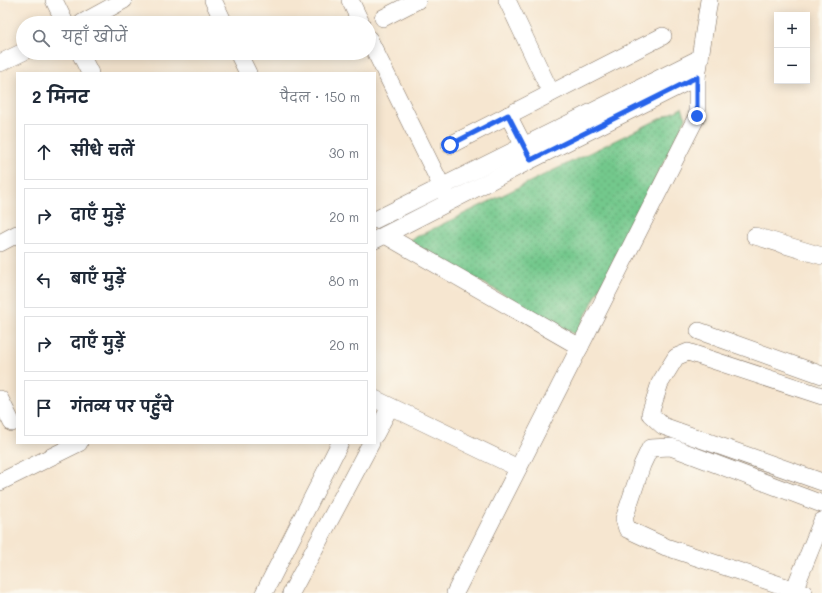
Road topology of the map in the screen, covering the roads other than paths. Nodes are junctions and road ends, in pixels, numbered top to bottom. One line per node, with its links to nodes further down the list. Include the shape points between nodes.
1 (54, 0): 8 (street)
2 (124, 0): 9 (street)
3 (213, 0): 10 (street)
4 (350, 0): 11 (street)
5 (418, 0): 12 (street)
6 (507, 0): 23 (street)
7 (709, 0): 16 (street)
8 (62, 16)
9 (95, 16)
10 (221, 16)
11 (358, 16)
12 (383, 18)
13 (663, 36): 23 (street)
14 (376, 53): 27 (street)
15 (16, 55): 19 (street)
16 (700, 58): 22 (street); 26 (street)
17 (84, 60): 20 (street)
18 (242, 60): 21 (street)
19 (0, 63)
20 (90, 72)
21 (248, 72)
22 (697, 77): 26 (street); 36 (street, via 697,116)
23 (551, 93): 24 (street)
24 (508, 115): 25 (street); 26 (street)
25 (450, 145)
26 (527, 153): 27 (street); 28 (street)
27 (442, 187): 28 (street); 29 (street)
28 (449, 202): 32 (street)
29 (376, 220)
30 (16, 234): 33 (street)
31 (755, 236): 34 (street)
32 (380, 237): 36 (street)
33 (0, 242)
34 (822, 256)
35 (699, 331): 37 (street)
36 (580, 347): 47 (street)
37 (822, 375)
38 (822, 396): 49 (street, via 688,352 676,357 660,383 650,414 663,426)
39 (376, 399): 41 (street)
40 (5, 402): 42 (street)
41 (390, 406): 43 (street); 47 (street)
42 (10, 424)
43 (376, 433)
44 (74, 444): 48 (street)
45 (339, 444): 53 (street)
46 (370, 444): 54 (street)
47 (518, 468): 55 (street)
48 (0, 482)
49 (822, 482)
50 (822, 504): 52 (street, via 671,447 650,448 624,519 627,529 666,547)
51 (822, 521): 52 (street)
52 (799, 591)
53 (264, 593)
54 (291, 593)
55 (455, 593)

